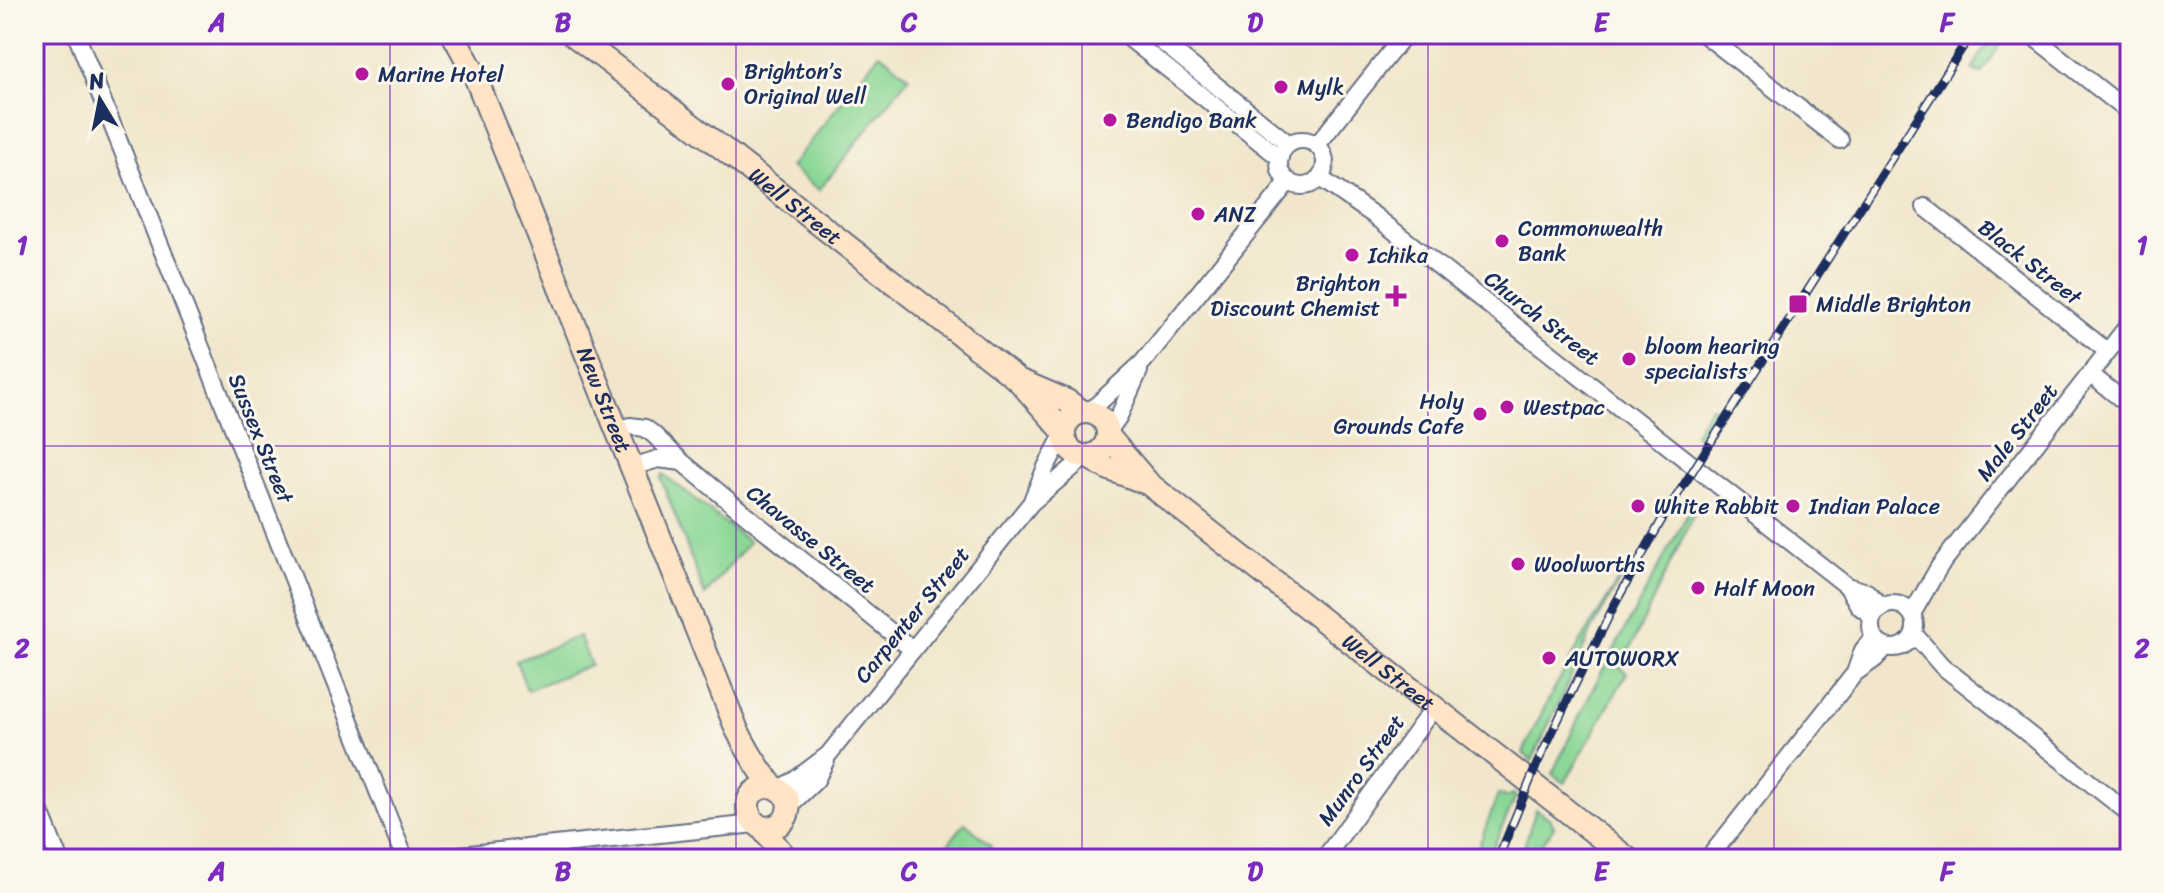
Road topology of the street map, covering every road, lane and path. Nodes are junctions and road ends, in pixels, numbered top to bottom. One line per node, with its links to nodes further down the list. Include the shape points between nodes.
1 (76, 34): 45 (street, Sussex Street)
2 (453, 34): 10 (street, New Street)
3 (469, 34): 10 (street, New Street)
4 (572, 34): 22 (street, Well Street)
5 (1124, 34): 14 (street)
6 (1152, 34): 14 (street)
7 (1405, 34): 13 (street)
8 (1704, 34): 12 (street)
9 (2030, 34): 11 (street)
10 (473, 71): 25 (street, New Street)
11 (2130, 113)
12 (1840, 140)
13 (1317, 145): 14 (street, via 1303,140); 15 (street, via 1325,164)
14 (1285, 151): 16 (street, via 1281,171)
15 (1320, 178): 16 (street, via 1308,185); 34 (street, Church Street, via 1847,586 1859,606)
16 (1289, 181): 20 (street)
17 (1925, 207): 19 (street, Black Street)
18 (2130, 323): 19 (street, Male Street)
19 (2107, 351): 21 (street, Male Street)
20 (1143, 362): 24 (street); 27 (street)
21 (2090, 374): 23 (street); 33 (street, Male Street)
22 (1018, 380): 24 (street, Well Street); 26 (street, Well Street)
23 (2130, 406)
24 (1086, 412): 26 (street, via 1070,418); 27 (street, via 1102,418)
25 (617, 429): 29 (street, Chavasse Street, via 645,428); 30 (street, New Street)
26 (1063, 433): 28 (street, via 1067,448); 32 (street, Carpenter Street)
27 (1108, 434): 28 (street, via 1100,452); 31 (street, Well Street)
28 (1086, 457): 31 (street, Well Street); 32 (street, Carpenter Street)
29 (682, 462): 30 (street, via 658,459); 37 (street, Chavasse Street)
30 (632, 467): 39 (street, New Street)
31 (1149, 484): 38 (street, Well Street)
32 (1031, 503): 37 (street, Carpenter Street)
33 (1939, 567): 34 (street, Male Street); 35 (street, Male Street)
34 (1884, 609): 35 (street, Church Street, via 1902,606); 36 (street, via 1870,627)
35 (1912, 614): 36 (street, via 1915,627)
36 (1894, 642): 43 (street, via 1942,666); 50 (street, via 1855,673)
37 (913, 650): 41 (street, Carpenter Street, via 828,755)
38 (1434, 707): 48 (street, Munro Street); 49 (street, Well Street)
39 (737, 730): 41 (street, New Street); 42 (street, New Street)
40 (34, 797): 44 (street)
41 (782, 800): 42 (street, via 760,788); 42 (street, via 775,827); 47 (street, New Street)
42 (754, 813): 46 (street, via 705,828); 47 (street, New Street)
43 (2130, 814)
44 (59, 859)
45 (405, 859)
46 (421, 859)
47 (789, 859)
48 (1324, 859)
49 (1628, 859)
50 (1708, 859)

